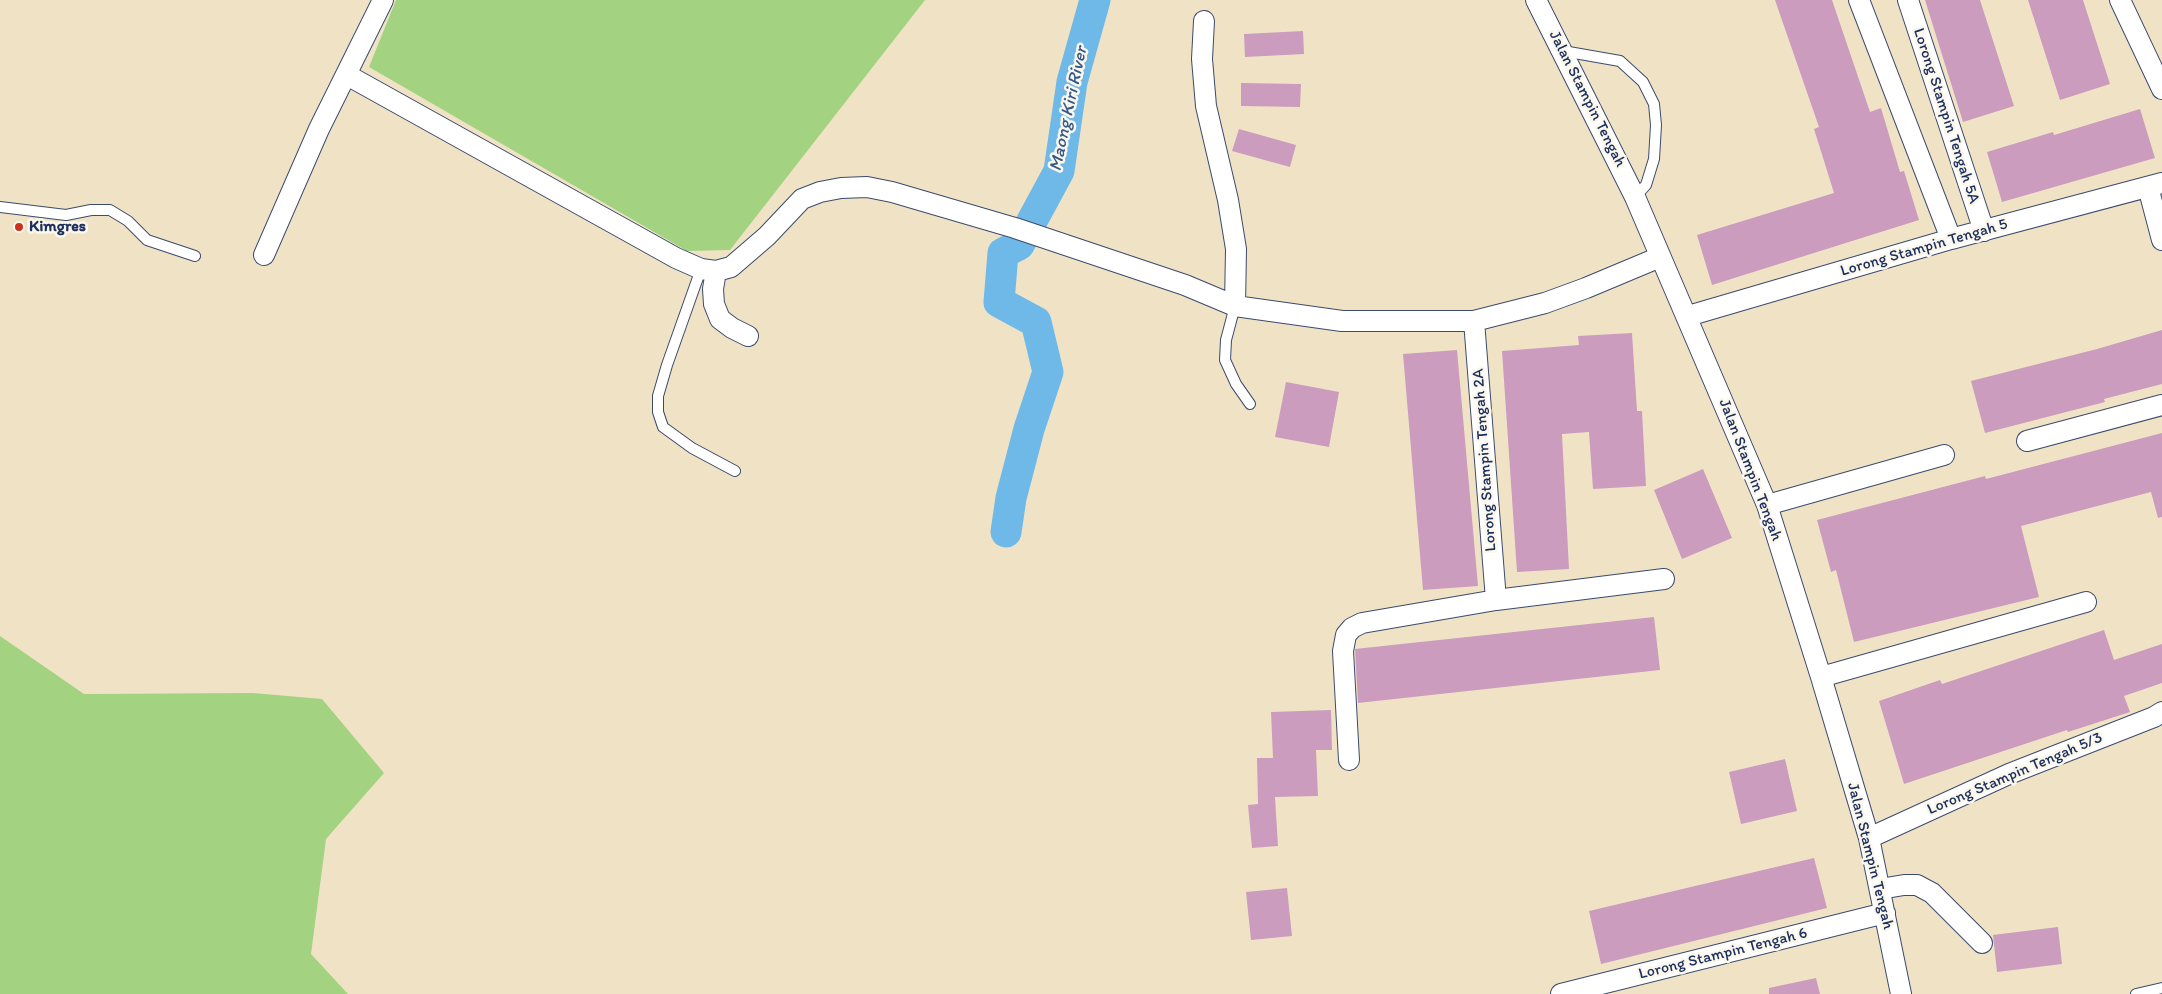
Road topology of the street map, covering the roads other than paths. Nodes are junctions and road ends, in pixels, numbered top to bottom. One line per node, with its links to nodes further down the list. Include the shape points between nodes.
1 (383, 0): 8 (street)
2 (1536, 0): 7 (street, Jalan Stampin Tengah)
3 (1859, 0): 14 (street)
4 (1908, 0): 13 (street, Lorong Stampin Tengah 5A)
5 (2120, 0): 9 (street)
6 (1204, 21): 20 (street, via 1202,52 1206,106 1236,249)
7 (1563, 51): 11 (street, Jalan Stampin Tengah); 11 (lane, via 1620,61 1643,82 1654,104 1654,158 1646,185)
8 (347, 75): 17 (street, via 319,129); 19 (street, via 667,253)
9 (2162, 89)
10 (2155, 185): 13 (street, Lorong Stampin Tengah 5); 15 (street)
11 (1635, 197): 18 (street, Jalan Stampin Tengah)
12 (0, 207): 16 (lane, via 66,214 110,210 147,240)
13 (1984, 231): 14 (street, Lorong Stampin Tengah 5)
14 (1951, 239): 21 (street, Lorong Stampin Tengah 5)
15 (2162, 240)
16 (195, 256)
17 (264, 256)
18 (1660, 257): 21 (street, Jalan Stampin Tengah); 22 (street, via 1545,303)
19 (709, 270): 20 (street, via 731,267 767,236 802,199 820,192 866,186 1015,228 1185,285); 23 (street, via 714,304 720,319); 28 (lane, via 663,381 658,396 658,412 663,427 692,448)
20 (1235, 306): 22 (street, via 1342,321); 24 (lane, via 1226,340 1225,360)
21 (1688, 316): 29 (street, Jalan Stampin Tengah)
22 (1474, 321): 31 (street, Lorong Stampin Tengah 2A)
23 (748, 336)
24 (1250, 404)
25 (2162, 405): 26 (street)
26 (2027, 441)
27 (1944, 455): 29 (street)
28 (735, 471)
29 (1767, 505): 33 (street, Jalan Stampin Tengah)
30 (1664, 579): 31 (street)
31 (1496, 600): 35 (street, via 1362,623 1352,628 1346,635 1343,651)
32 (2086, 602): 33 (street)
33 (1821, 677): 36 (street, Jalan Stampin Tengah)
34 (2162, 712): 36 (street, Lorong Stampin Tengah 5/3, via 2009,774)
35 (1349, 760)
36 (1868, 838): 37 (street, Jalan Stampin Tengah)
37 (1880, 889): 38 (street, Jalan Stampin Tengah); 39 (street, via 1916,885 1932,893)
38 (1885, 913): 41 (street, Lorong Stampin Tengah 6); 42 (street, Jalan Stampin Tengah)
39 (1982, 943)
40 (2162, 988): 43 (lane)
41 (1561, 994)
42 (1901, 994)
43 (2136, 994)

